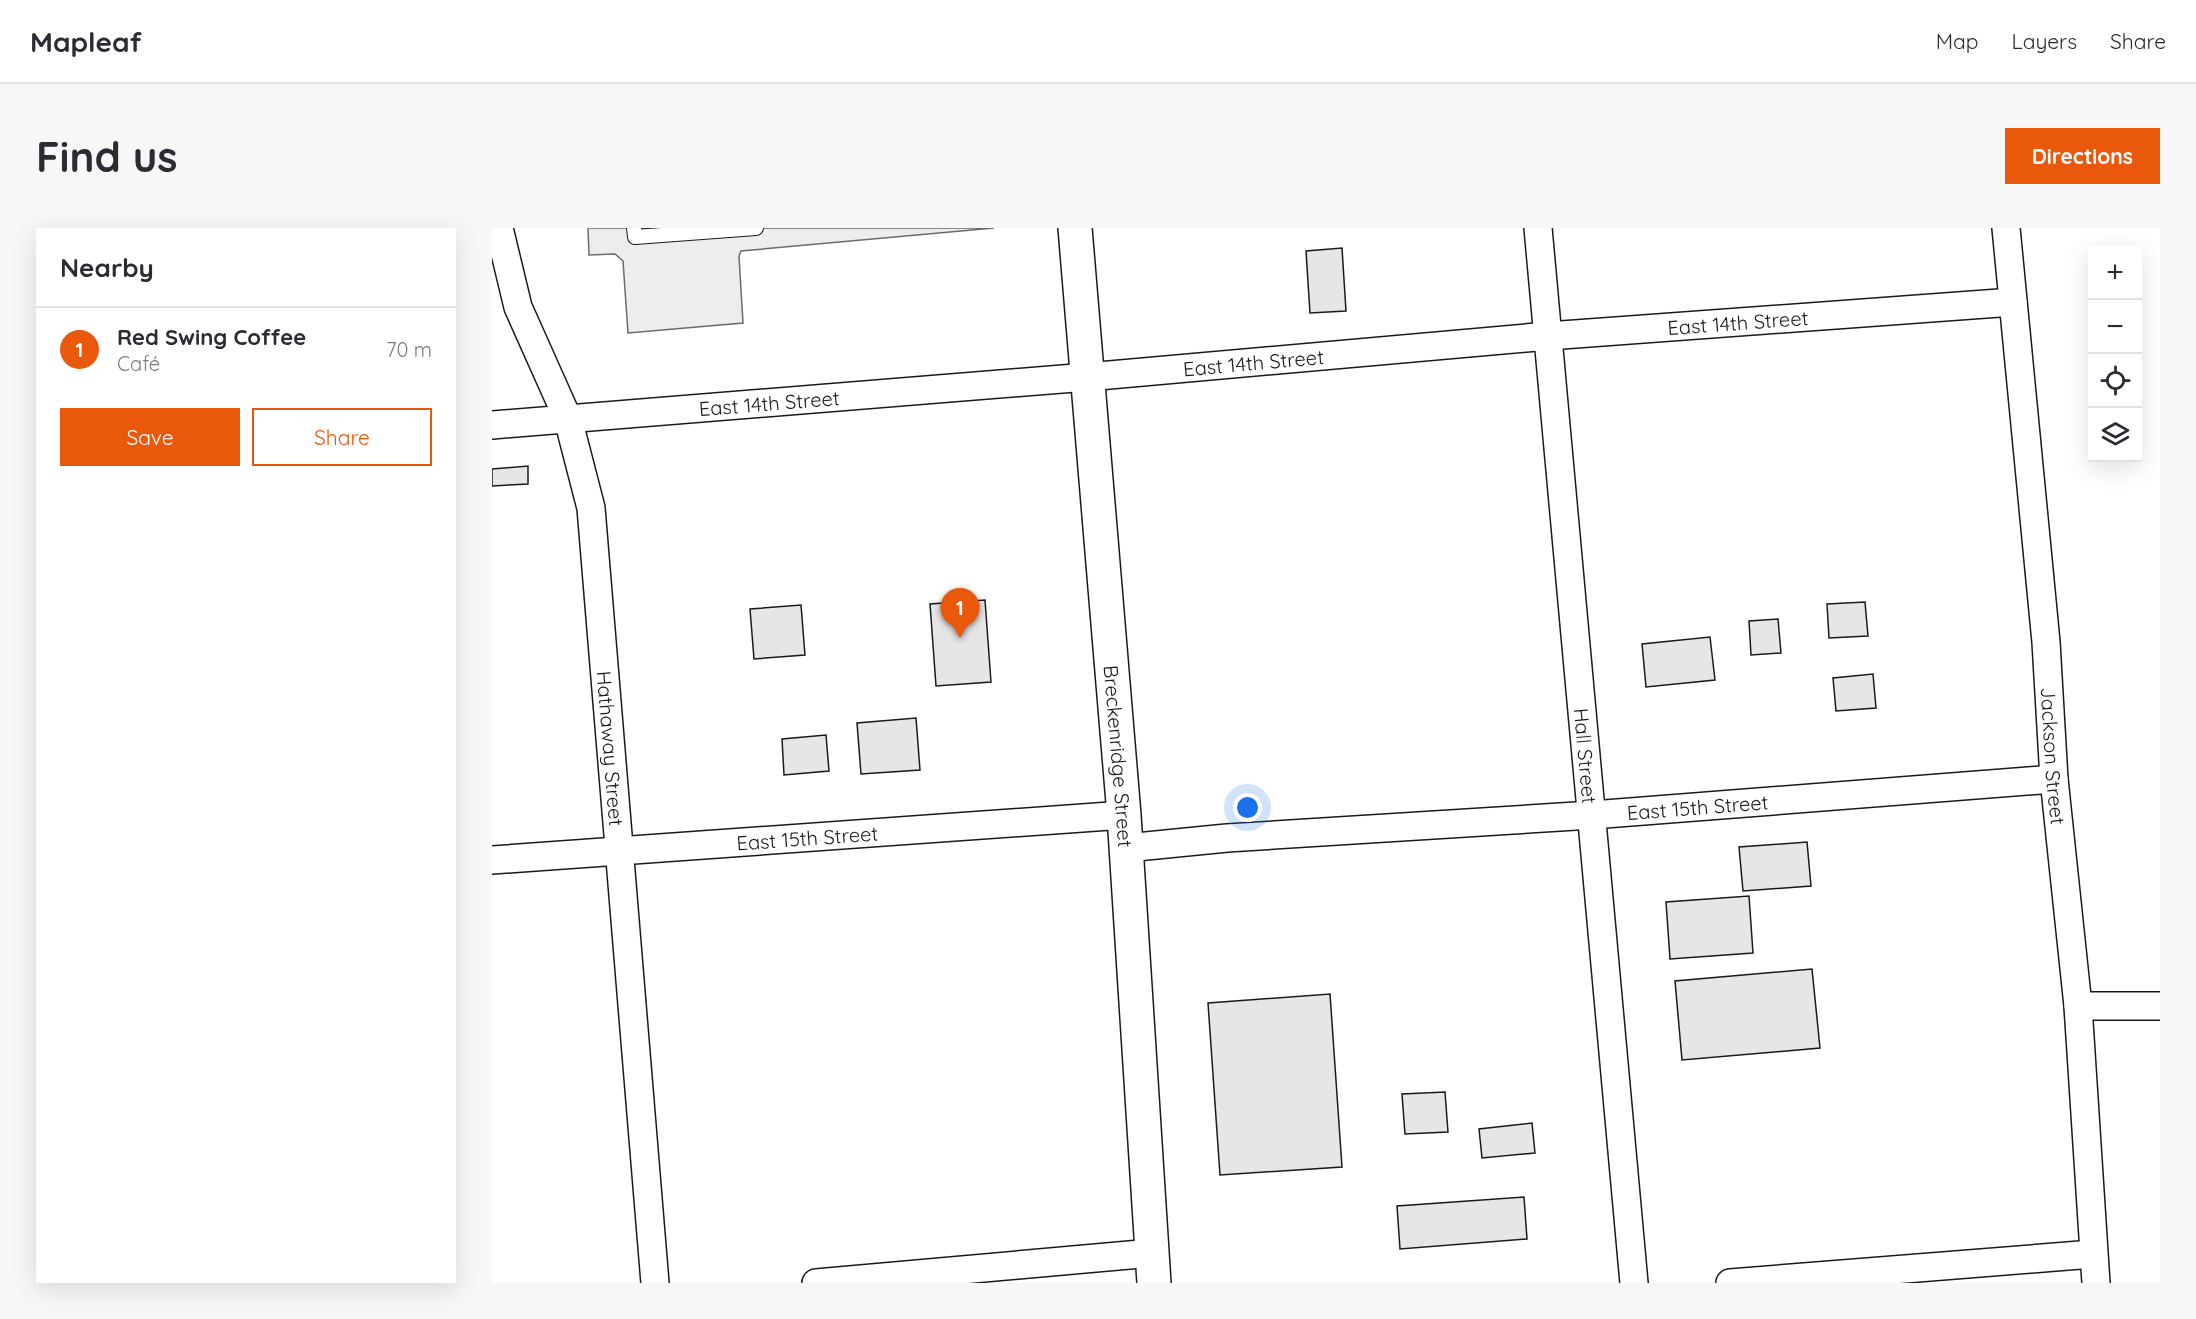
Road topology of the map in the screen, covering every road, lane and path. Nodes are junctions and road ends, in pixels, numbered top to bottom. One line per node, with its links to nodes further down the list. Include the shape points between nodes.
1 (499, 228): 10 (street, Hathaway Street, via 518,307)
2 (634, 228): 3 (lane, via 635,237)
3 (756, 228)
4 (1074, 228): 9 (main road, Breckenridge Street)
5 (1538, 228): 8 (street, Hall Street)
6 (2006, 228): 7 (street, Jackson Street)
7 (2013, 302): 8 (street, East 14th Street); 12 (street, Jackson Street, via 2046,642)
8 (1548, 336): 9 (street, East 14th Street); 14 (street, Hall Street)
9 (1086, 377): 10 (street, East 14th Street); 13 (main road, Breckenridge Street)
10 (568, 419): 11 (street, East 14th Street); 16 (street, Hathaway Street, via 591,508)
11 (492, 425)
12 (2054, 779): 14 (street, East 15th Street); 18 (street, Jackson Street)
13 (1124, 814): 15 (main road, Breckenridge Street); 16 (street, East 15th Street)
14 (1592, 815): 15 (street, East 15th Street); 24 (street, Hall Street)
15 (1126, 848): 21 (main road, Breckenridge Street)
16 (620, 850): 17 (street, East 15th Street); 22 (street, Hathaway Street)
17 (492, 860)
18 (2078, 1006): 19 (street); 20 (street, Jackson Street)
19 (2160, 1006)
20 (2093, 1254): 25 (street); 26 (street, Jackson Street)
21 (1153, 1268): 23 (street)
22 (655, 1283)
23 (816, 1283)
24 (1634, 1283)
25 (1730, 1283)
26 (2096, 1283)

